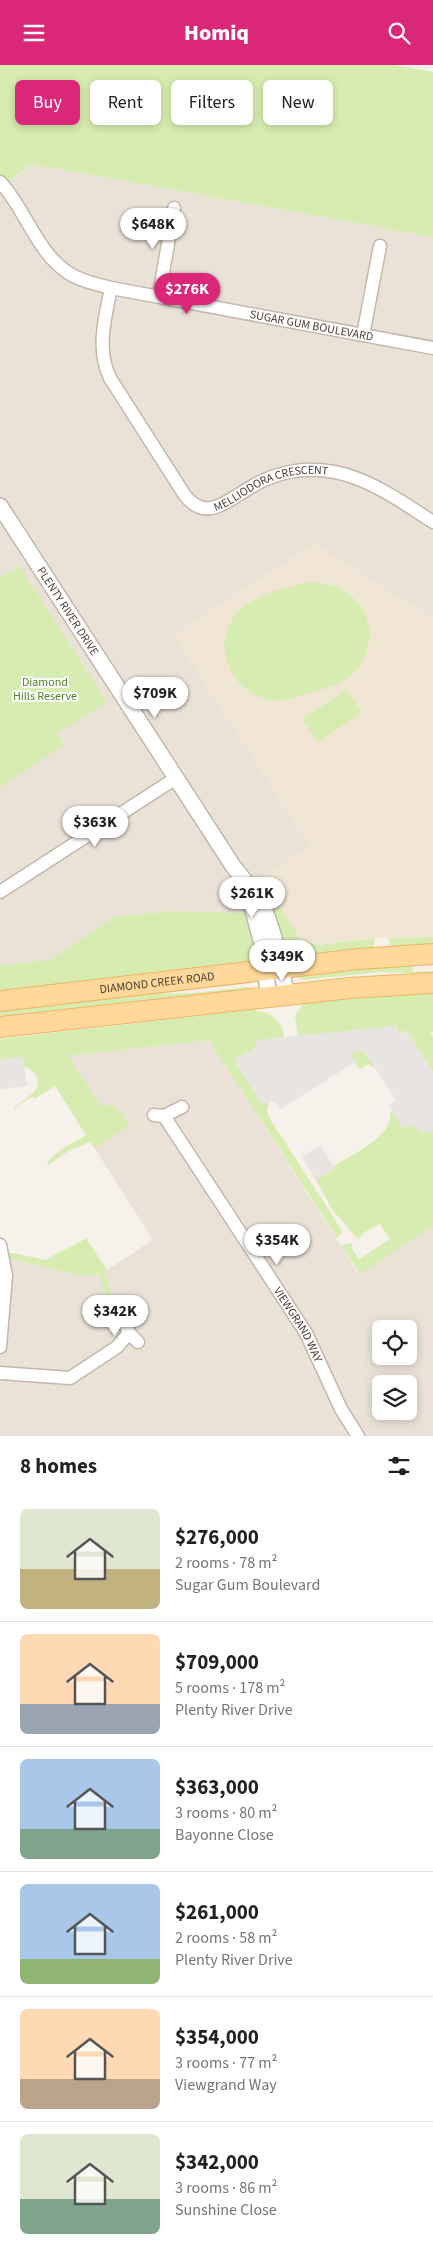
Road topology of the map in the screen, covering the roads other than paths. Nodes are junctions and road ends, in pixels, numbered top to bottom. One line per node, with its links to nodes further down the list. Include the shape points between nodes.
1 (0, 182): 4 (street, SUGAR GUM BOULEVARD, via 57,263 77,277)
2 (174, 209): 5 (street)
3 (380, 245): 6 (street)
4 (111, 287): 5 (street, SUGAR GUM BOULEVARD); 9 (street, MELLIODORA CRESCENT, via 101,343 104,366 192,503 204,509 216,507 275,476 299,470 324,470 349,474 373,484)
5 (159, 296): 6 (street, SUGAR GUM BOULEVARD)
6 (363, 335): 7 (street, SUGAR GUM BOULEVARD)
7 (433, 348)
8 (0, 506): 10 (street, PLENTY RIVER DRIVE)
9 (433, 522)
10 (176, 778): 11 (street); 13 (street, PLENTY RIVER DRIVE, via 248,895)
11 (0, 892)
12 (433, 954): 13 (main road, DIAMOND CREEK ROAD)
13 (273, 969): 15 (street, PLENTY RIVER DRIVE); 16 (main road, DIAMOND CREEK ROAD)
14 (433, 983): 15 (main road)
15 (278, 997): 17 (main road)
16 (0, 1001)
17 (0, 1027)
18 (182, 1107): 23 (street, VIEWGRAND WAY, via 159,1115 311,1342 341,1409)
19 (0, 1245): 21 (street, via 6,1276)
20 (119, 1311): 22 (street, via 134,1338 70,1378)
21 (0, 1347)
22 (0, 1373)
23 (358, 1436)

